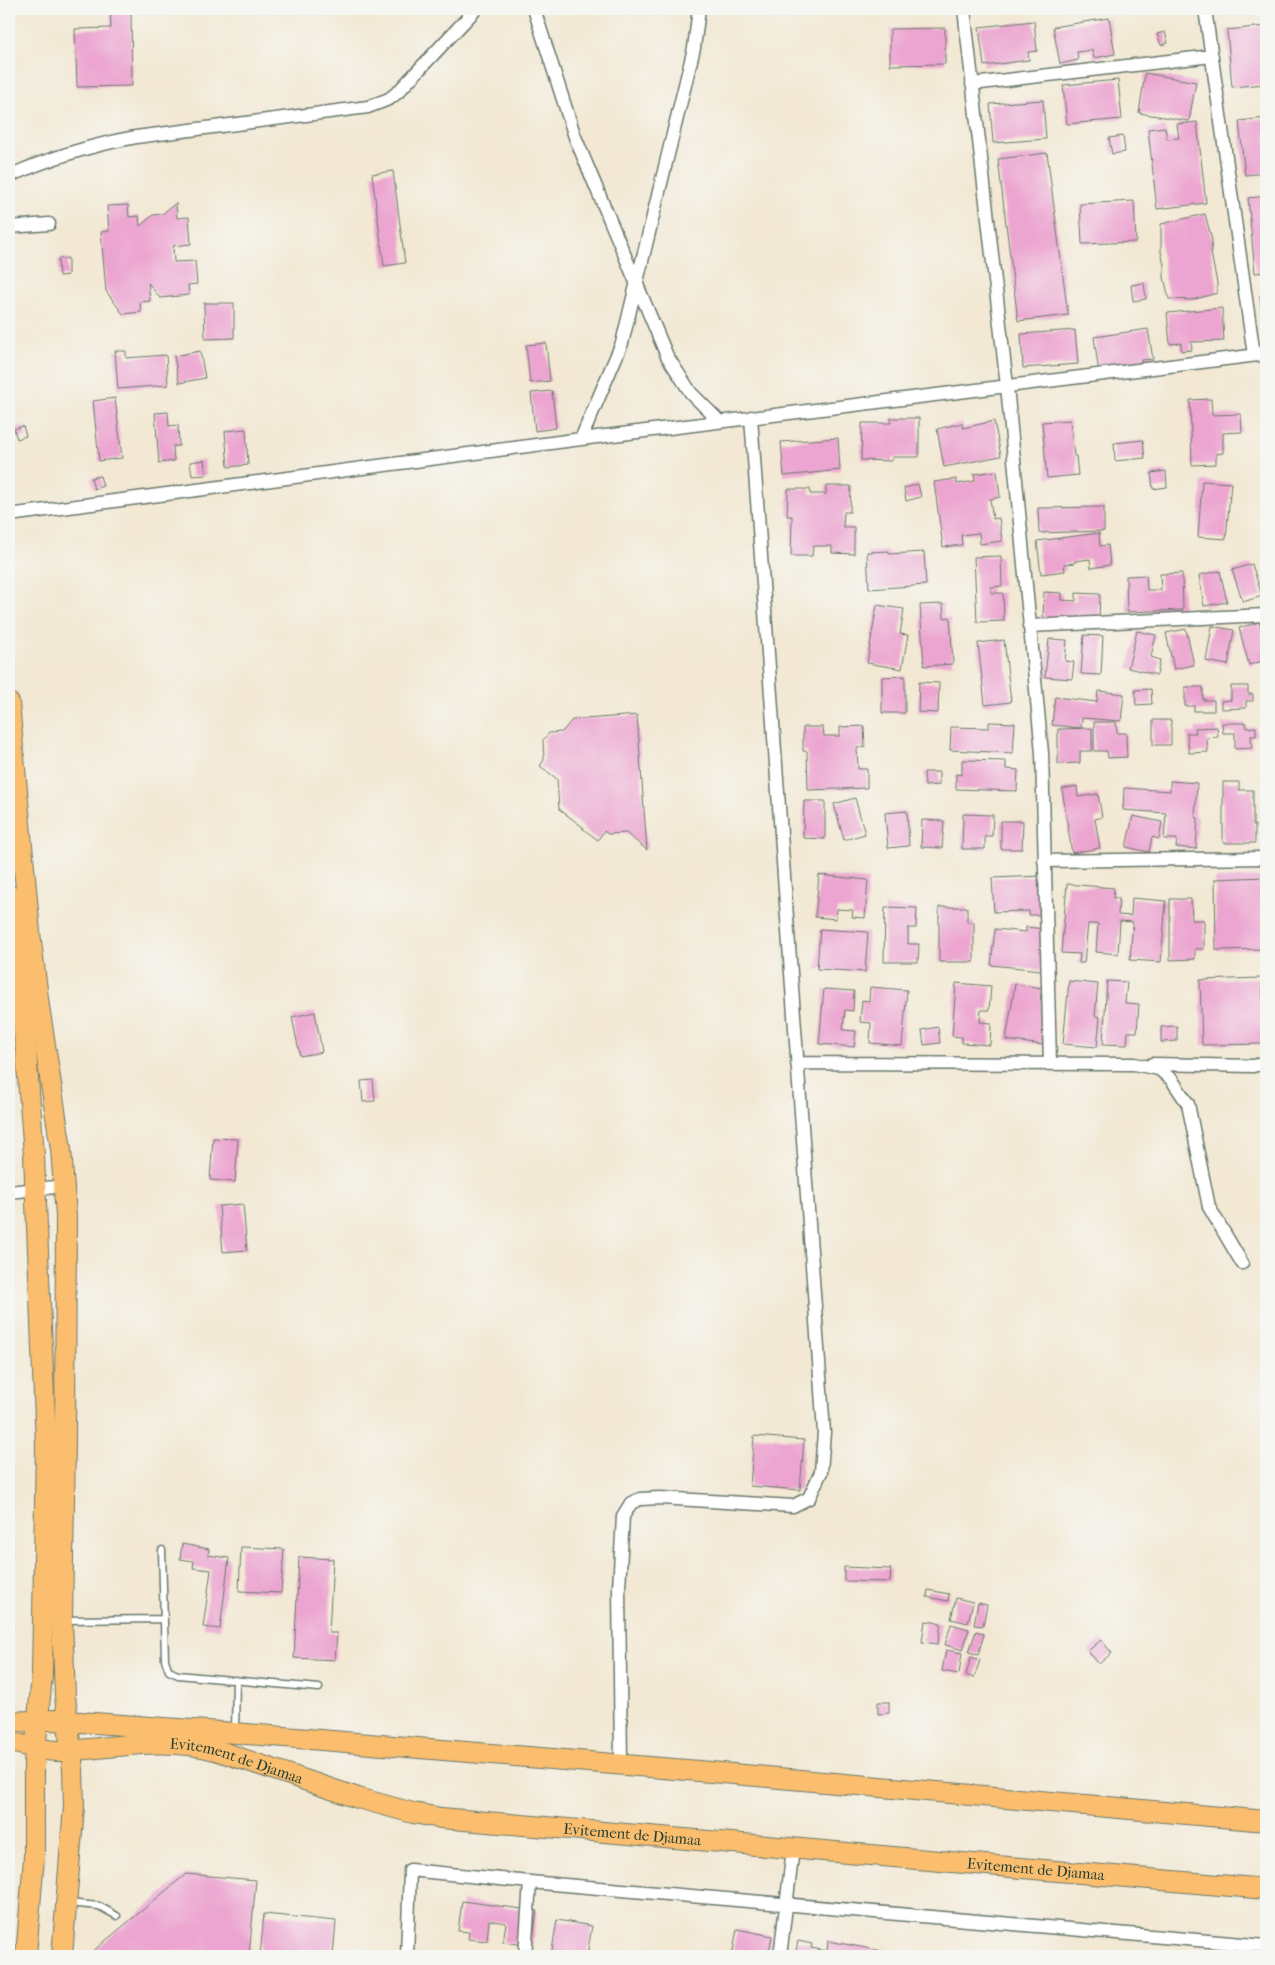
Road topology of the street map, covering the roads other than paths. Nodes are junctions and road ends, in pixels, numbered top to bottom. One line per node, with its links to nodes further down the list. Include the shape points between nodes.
1 (476, 9): 8 (street, via 398,92 368,107 104,143 49,159)
2 (534, 9): 11 (street, via 575,137)
3 (699, 9): 11 (street, via 694,48)
4 (964, 9): 7 (street)
5 (1205, 9): 6 (street)
6 (1212, 56): 7 (street); 12 (street)
7 (972, 84): 13 (street)
8 (9, 176)
9 (49, 224): 10 (street)
10 (9, 227)
11 (636, 283): 15 (street, via 666,356 690,393); 16 (street, via 622,343)
12 (1260, 355): 13 (street)
13 (1007, 386): 14 (street); 19 (street)
14 (751, 418): 15 (street); 24 (street)
15 (719, 422): 16 (street)
16 (580, 439): 17 (street)
17 (9, 514)
18 (1266, 615): 19 (street)
19 (1030, 626): 22 (street, via 1042,753)
20 (9, 702): 28 (main road, via 32,952)
21 (1266, 858): 22 (street)
22 (1044, 861): 25 (street)
23 (9, 895): 29 (main road)
24 (797, 1063): 25 (street); 44 (street, via 824,1432 821,1472 809,1498 793,1506 660,1498 631,1503 623,1516 618,1588)
25 (1050, 1063): 27 (street)
26 (1266, 1063): 27 (street, via 1253,1066)
27 (1134, 1064): 31 (street, via 1159,1069 1172,1080 1188,1104 1209,1207)
28 (64, 1186): 29 (street); 34 (main road)
29 (37, 1190): 30 (street); 37 (main road, via 46,1444 42,1675)
30 (9, 1192)
31 (1242, 1263)
32 (162, 1550): 33 (lane)
33 (164, 1618): 34 (lane); 35 (lane, via 165,1660 169,1671 178,1675)
34 (62, 1620): 38 (main road)
35 (236, 1680): 36 (lane); 40 (lane)
36 (319, 1688)
37 (38, 1720): 38 (main road, Evitement de Djamaa); 39 (main road, Evitement de Djamaa); 42 (main road)
38 (67, 1721): 40 (main road, Evitement de Djamaa); 43 (main road)
39 (9, 1722)
40 (235, 1733): 44 (main road, Evitement de Djamaa)
41 (9, 1742): 42 (main road, Evitement de Djamaa)
42 (35, 1747): 43 (main road, Evitement de Djamaa); 53 (main road, via 34,1857)
43 (71, 1750): 46 (main road, Evitement de Djamaa, via 139,1744 193,1745 413,1813 469,1821); 49 (main road, via 74,1806)
44 (621, 1765): 45 (main road, Evitement de Djamaa)
45 (1266, 1821)
46 (793, 1849): 48 (main road, Evitement de Djamaa); 50 (street)
47 (530, 1882): 50 (street); 55 (street, via 410,1870); 56 (street)
48 (1266, 1889)
49 (67, 1903): 51 (lane, via 99,1906); 54 (main road)
50 (786, 1904): 52 (street); 57 (street)
51 (117, 1916)
52 (1266, 1946)
53 (26, 1956)
54 (62, 1956)
55 (407, 1956)
56 (525, 1956)
57 (780, 1956)

